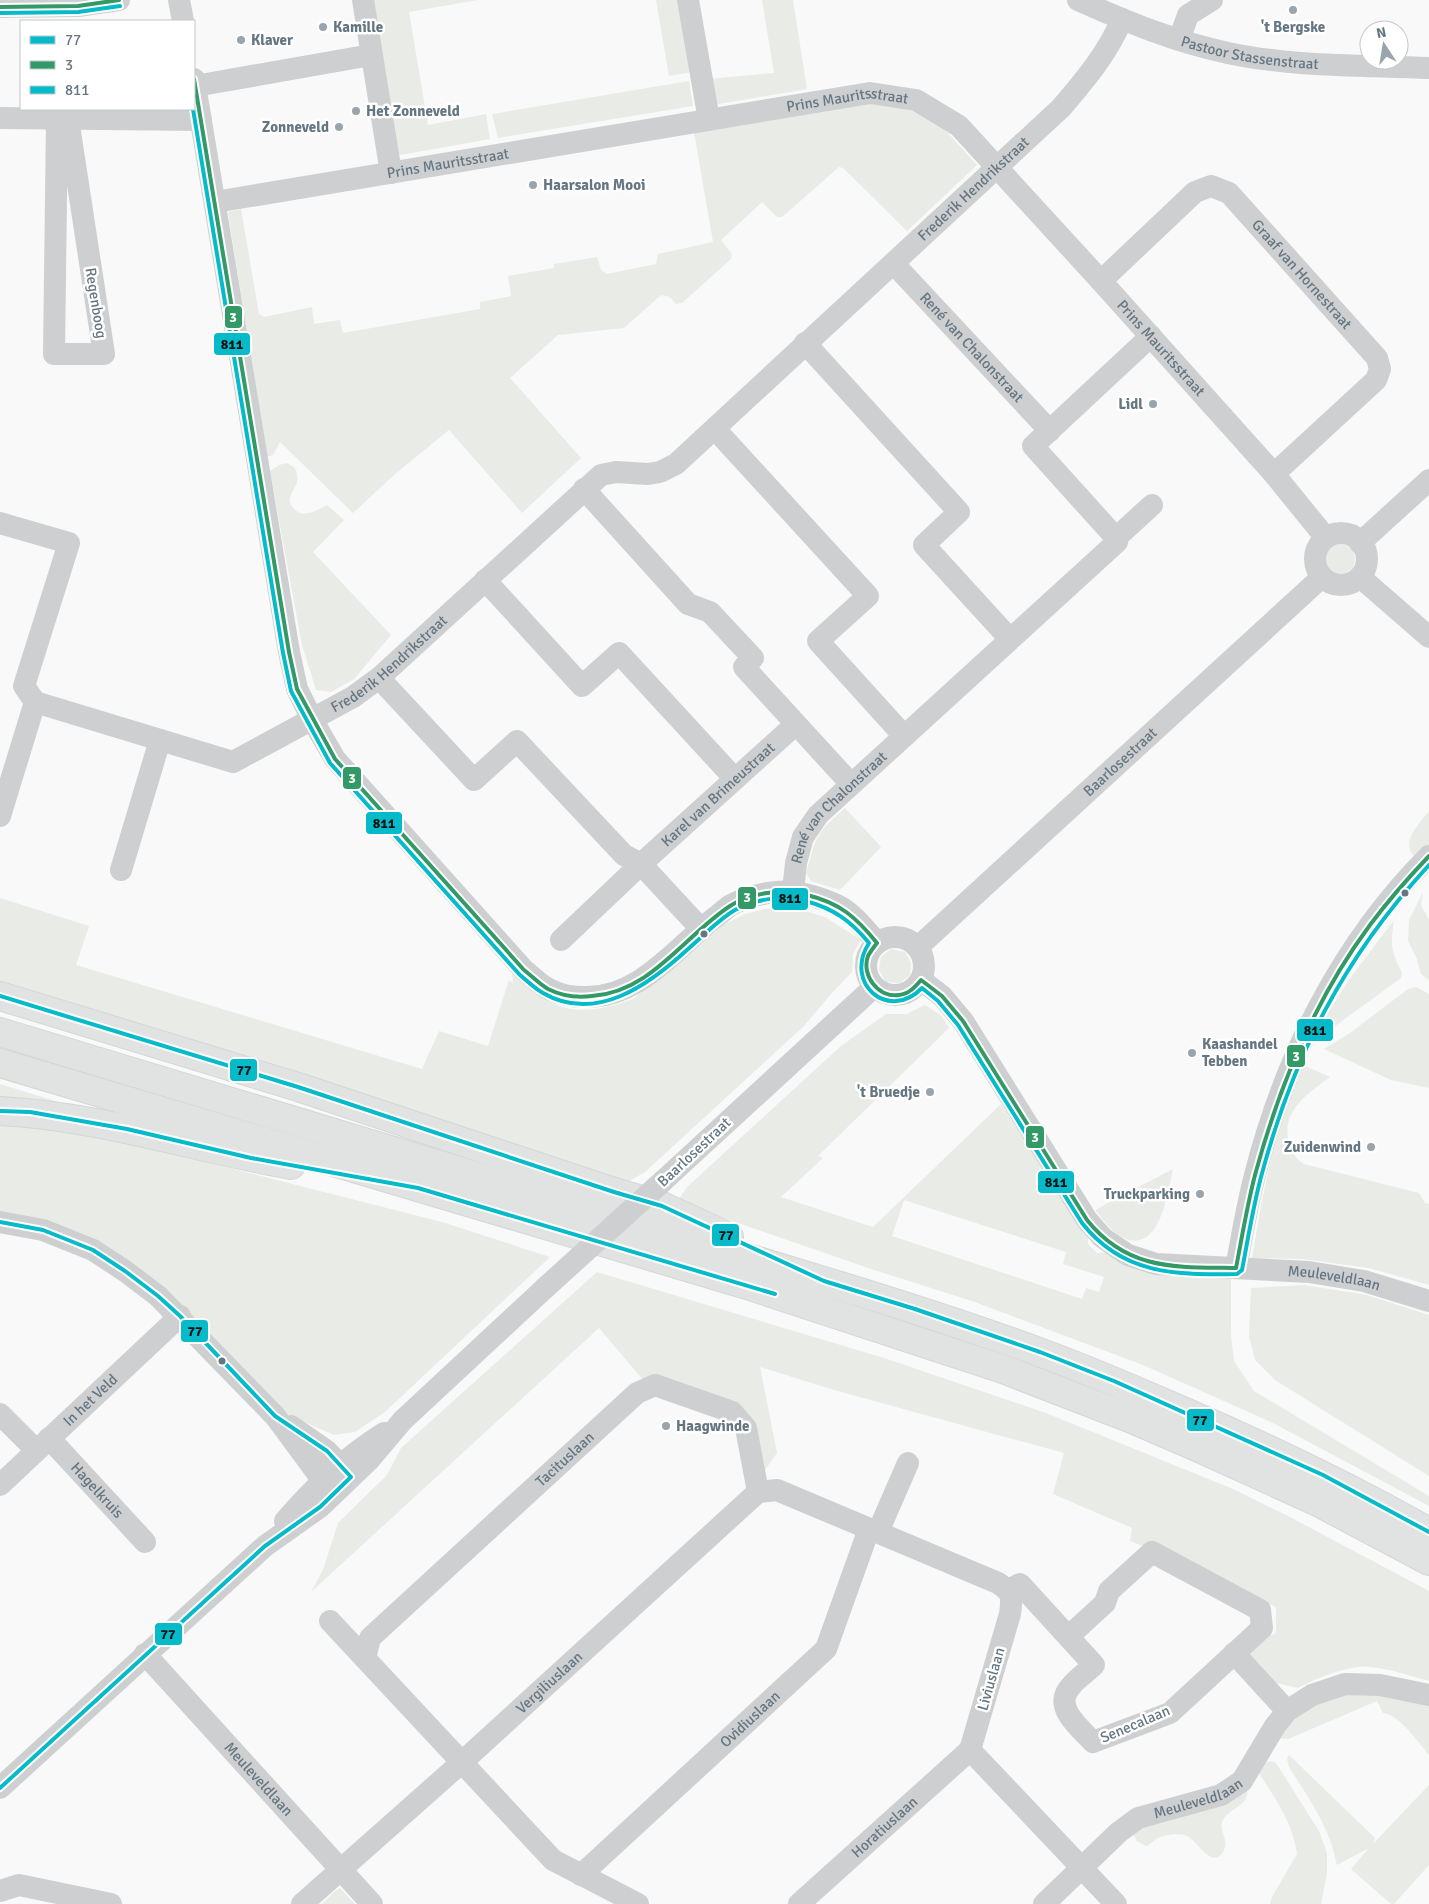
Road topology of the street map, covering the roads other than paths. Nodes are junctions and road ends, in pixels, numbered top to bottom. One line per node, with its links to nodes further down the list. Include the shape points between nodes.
1 (119, 0): 7 (street, via 78,6)
2 (179, 0): 10 (street)
3 (362, 0): 12 (street)
4 (688, 0): 19 (street)
5 (1078, 0): 9 (street, Pastoor Stassenstraat)
6 (1212, 0): 8 (street)
7 (0, 6)
8 (1186, 7): 11 (street)
9 (1122, 19): 11 (street, Pastoor Stassenstraat); 20 (street, Frederik Hendrikstraat, via 1092,72 1061,108)
10 (183, 20)
11 (1179, 40): 13 (street, Pastoor Stassenstraat, via 1229,53 1302,63)
12 (371, 55): 14 (street); 21 (street)
13 (1429, 68)
14 (195, 82)
15 (195, 87): 18 (street)
16 (0, 118): 17 (street)
17 (62, 119): 17 (street, Regenboog, via 54,354 104,354); 18 (street)
18 (201, 120): 22 (street)
19 (709, 120): 20 (street, Prins Mauritsstraat, via 870,93 916,100 959,126); 21 (street, Prins Mauritsstraat)
20 (997, 168): 23 (street, Frederik Hendrikstraat); 24 (street, Prins Mauritsstraat)
21 (391, 173): 22 (street, Prins Mauritsstraat)
22 (215, 202): 44 (street, via 288,652 297,689)
23 (894, 264): 26 (street, Frederik Hendrikstraat); 28 (street, René van Chalonstraat)
24 (1101, 281): 25 (street, Prins Mauritsstraat); 29 (street, Graaf van Hornestraat, via 1195,192 1211,186 1228,193 1377,358 1380,369 1376,380)
25 (1151, 336): 28 (street); 29 (street, Prins Mauritsstraat)
26 (805, 343): 27 (street, Frederik Hendrikstraat); 41 (street, via 960,512 924,545)
27 (714, 429): 31 (street, Frederik Hendrikstraat, via 676,464 660,472 616,472 601,476); 46 (street, via 868,596 818,641)
28 (1050, 431): 34 (street, via 1033,446)
29 (1274, 474): 35 (street, Prins Mauritsstraat)
30 (1429, 480): 36 (street)
31 (584, 489): 39 (street, Frederik Hendrikstraat); 45 (street, via 688,604 710,612 753,658 744,667)
32 (1152, 505): 34 (street, René van Chalonstraat)
33 (0, 523): 43 (street, via 68,544 24,686)
34 (1116, 538): 41 (street, René van Chalonstraat, via 1116,542)
35 (1326, 538): 36 (street, via 1344,534); 37 (street, via 1315,556 1315,564)
36 (1360, 542): 38 (street, via 1366,553 1366,566)
37 (1322, 577): 38 (street, via 1340,585); 58 (street, Baarlosestraat)
38 (1360, 577): 40 (street)
39 (486, 580): 42 (street, Frederik Hendrikstraat); 48 (street, via 582,686 619,652)
40 (1429, 637)
41 (1010, 639): 46 (street, René van Chalonstraat)
42 (379, 678): 44 (street, Frederik Hendrikstraat); 52 (street, via 474,780 517,741 624,855)
43 (35, 702): 47 (street, Frederik Hendrikstraat); 50 (street)
44 (312, 720): 47 (street, Frederik Hendrikstraat, via 233,762); 55 (street, via 336,759 382,812 524,970 550,990 570,997 596,998 619,992 642,981)
45 (796, 724): 48 (street, Karel van Brimeustraat); 49 (street)
46 (904, 736): 49 (street, René van Chalonstraat)
47 (160, 740): 53 (street)
48 (735, 779): 52 (street, Karel van Brimeustraat)
49 (852, 784): 54 (street, René van Chalonstraat, via 818,814 803,837)
50 (0, 816)
51 (1429, 856): 67 (street, via 1379,913 1336,975 1286,1076 1254,1176)
52 (640, 864): 55 (street); 56 (street, Karel van Brimeustraat)
53 (121, 870)
54 (793, 891): 55 (street, via 762,894 731,906); 57 (street, via 825,898 851,912)
55 (701, 929)
56 (561, 940)
57 (877, 943): 58 (street, via 899,937); 60 (street, via 871,949 866,964)
58 (918, 947): 59 (street, via 925,964)
59 (921, 980): 60 (street, via 913,990 902,995 886,994); 67 (street, Meuleveldlaan, via 942,996 963,1021 1087,1220 1103,1238 1128,1255 1156,1264)
60 (874, 987): 75 (street, Baarlosestraat, bridge, via 403,1420 370,1459)
61 (0, 996): 68 (highway, via 298,1087 662,1206)
62 (0, 1032): 68 (highway)
63 (0, 1062): 65 (highway)
64 (0, 1111): 65 (highway, via 30,1112 127,1129 251,1158)
65 (418, 1188): 82 (highway, via 744,1284 1003,1369 1132,1418 1200,1448 1318,1502)
66 (0, 1222): 70 (street, via 43,1230 93,1250 158,1296)
67 (1236, 1268): 69 (street, Meuleveldlaan, via 1318,1273 1364,1281)
68 (824, 1281): 80 (highway, via 1031,1349 1114,1381 1323,1475)
69 (1429, 1301)
70 (180, 1316): 72 (street); 73 (street, In het Veld)
71 (0, 1414): 73 (street, Hagelkruis)
72 (275, 1416): 75 (street, via 327,1451); 77 (street)
73 (43, 1444): 76 (street, In het Veld); 81 (street, Hagelkruis)
74 (908, 1463): 79 (street)
75 (346, 1471): 77 (street, Baarlosestraat)
76 (0, 1485)
77 (329, 1487): 87 (street, Baarlosestraat, via 320,1507 265,1546)
78 (758, 1492): 79 (street, via 777,1490); 88 (street, Tacituslaan, via 746,1428 732,1412 655,1385 637,1394 370,1638); 92 (street, Vergiliuslaan)
79 (874, 1531): 83 (street); 96 (street, Ovidiuslaan, via 826,1649)
80 (1429, 1532)
81 (145, 1542)
82 (1429, 1561)
83 (1009, 1590): 85 (street, Senecalaan, via 1020,1584); 91 (street, Liviuslaan, via 1012,1598 1010,1614)
84 (330, 1621): 88 (street)
85 (1069, 1636): 86 (street, Senecalaan, via 1105,1604 1109,1590 1152,1552 1260,1610 1262,1628); 86 (street, Senecalaan, via 1094,1665 1068,1689 1063,1700 1067,1712 1093,1742 1170,1713)
86 (1234, 1653): 90 (street)
87 (144, 1654): 93 (street, Baarlosestraat); 95 (street, Meuleveldlaan)
88 (365, 1658): 92 (street)
89 (1429, 1695): 90 (street, Meuleveldlaan, via 1380,1685 1345,1684 1312,1695)
90 (1288, 1711): 94 (street, Meuleveldlaan, via 1275,1726 1242,1781 1221,1796 1138,1818)
91 (970, 1750): 94 (street); 102 (street, Horatiuslaan)
92 (462, 1764): 95 (street, Vergiliuslaan); 96 (street, via 553,1860)
93 (0, 1788)
94 (1082, 1868): 103 (street, Meuleveldlaan); 104 (street)
95 (341, 1870): 98 (street, Vergiliuslaan); 100 (street, Meuleveldlaan)
96 (581, 1875): 101 (street)
97 (0, 1891): 99 (street, via 19,1885)
98 (308, 1902)
99 (110, 1904)
100 (372, 1904)
101 (638, 1904)
102 (799, 1904)
103 (1044, 1904)
104 (1116, 1904)

